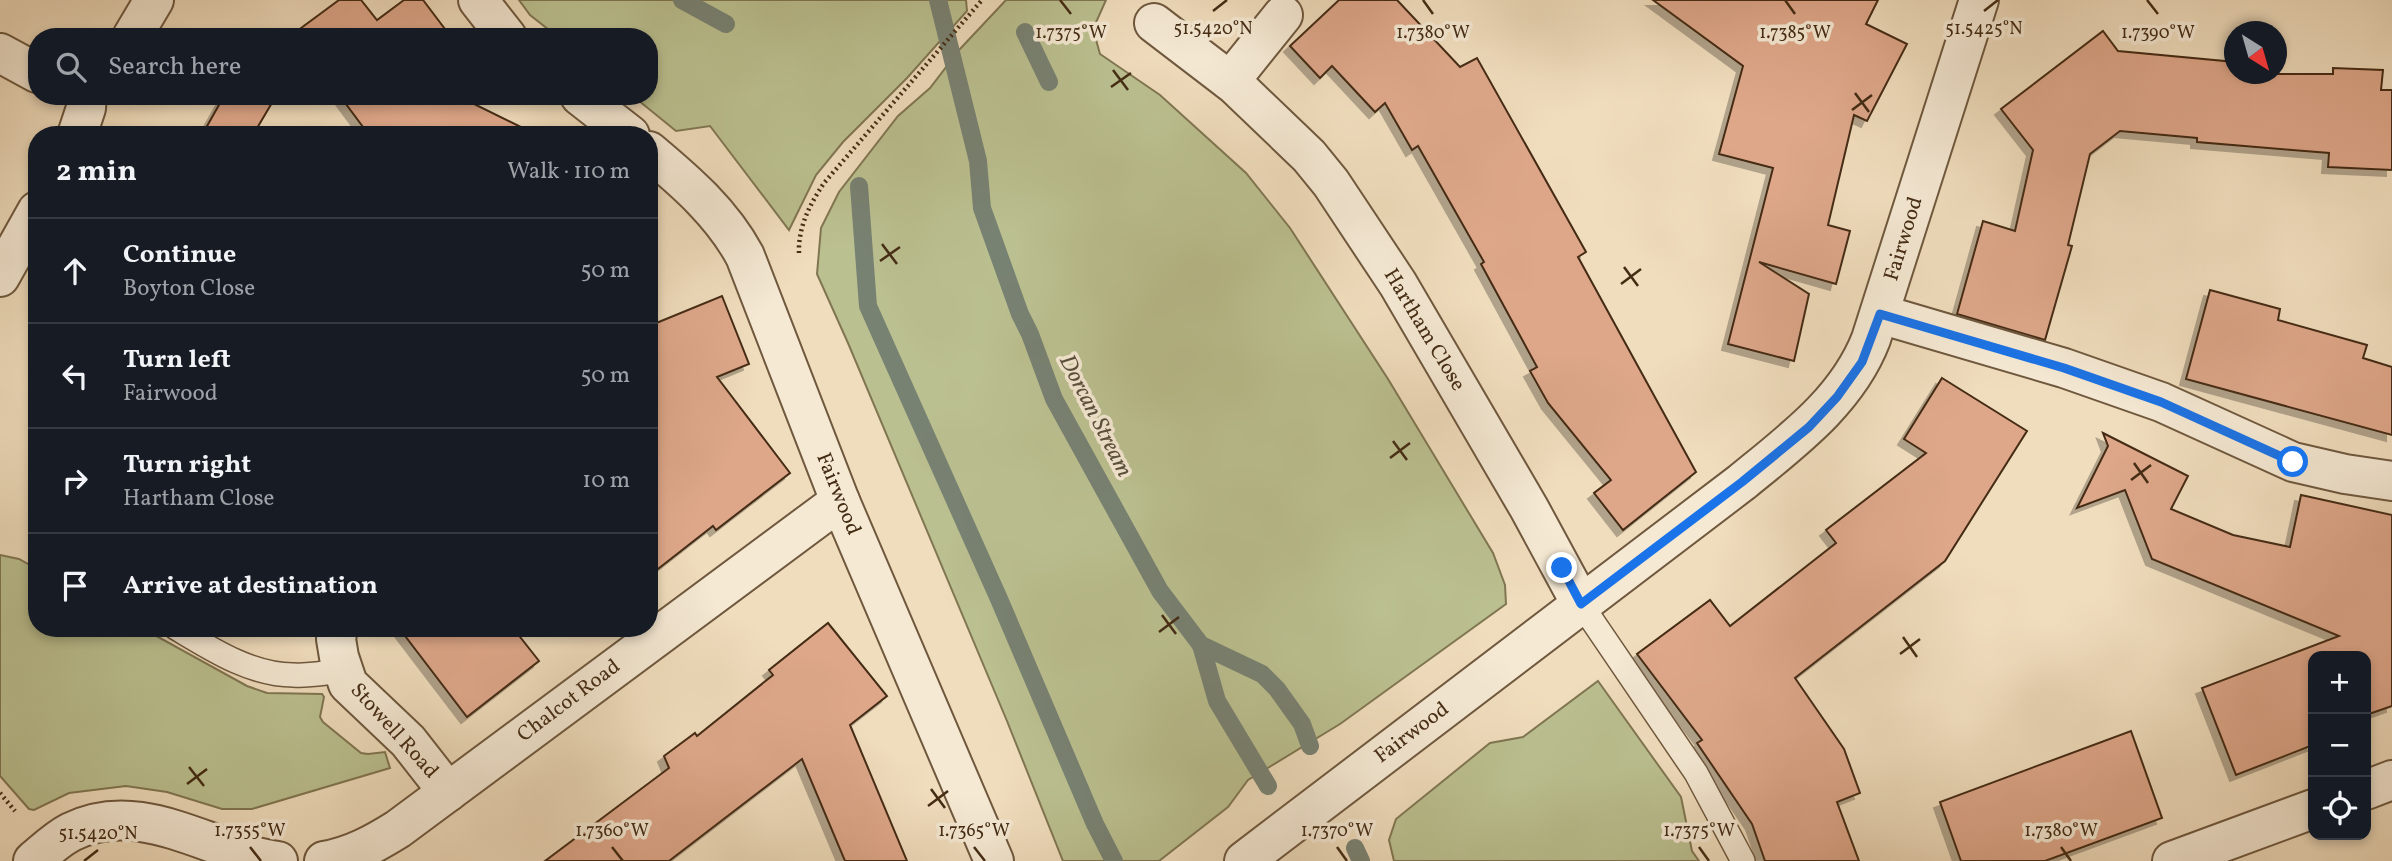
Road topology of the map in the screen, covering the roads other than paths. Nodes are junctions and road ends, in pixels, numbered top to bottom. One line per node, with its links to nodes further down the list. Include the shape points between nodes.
1 (154, 0): 6 (street)
2 (478, 0): 7 (street)
3 (1979, 0): 18 (street, Fairwood)
4 (1283, 15): 10 (street)
5 (1154, 23): 10 (street, Hartham Close)
6 (137, 28)
7 (500, 28)
8 (0, 53): 9 (street)
9 (28, 68)
10 (1230, 81): 21 (street, Hartham Close, via 1309,156 1347,206 1398,284)
11 (86, 105): 13 (street)
12 (590, 105): 14 (street)
13 (80, 126)
14 (614, 126)
15 (658, 159): 20 (street, Fairwood, via 717,213 734,236)
16 (28, 227): 17 (street)
17 (0, 277)
18 (1880, 314): 19 (street, via 2161,402 2293,462); 21 (street, Fairwood, via 1862,362 1809,427)
19 (2392, 481)
20 (840, 501): 22 (street, Chalcot Road); 34 (street, Fairwood)
21 (1581, 604): 35 (street, Fairwood); 36 (lane, via 1696,773)
22 (658, 636)
23 (191, 637): 26 (lane, via 258,670 290,676)
24 (336, 637): 26 (street, Stowell Road)
25 (656, 637): 29 (street, Chalcot Road)
26 (343, 670): 29 (street, Stowell Road, via 348,684 408,741)
27 (2392, 780): 28 (street)
28 (2371, 788)
29 (447, 792): 33 (street, Chalcot Road, via 371,846)
30 (2308, 811): 37 (street)
31 (33, 861): 32 (street, via 70,832 127,821 172,827)
32 (278, 861)
33 (324, 861)
34 (994, 861)
35 (1244, 861)
36 (1743, 861)
37 (2172, 861)

